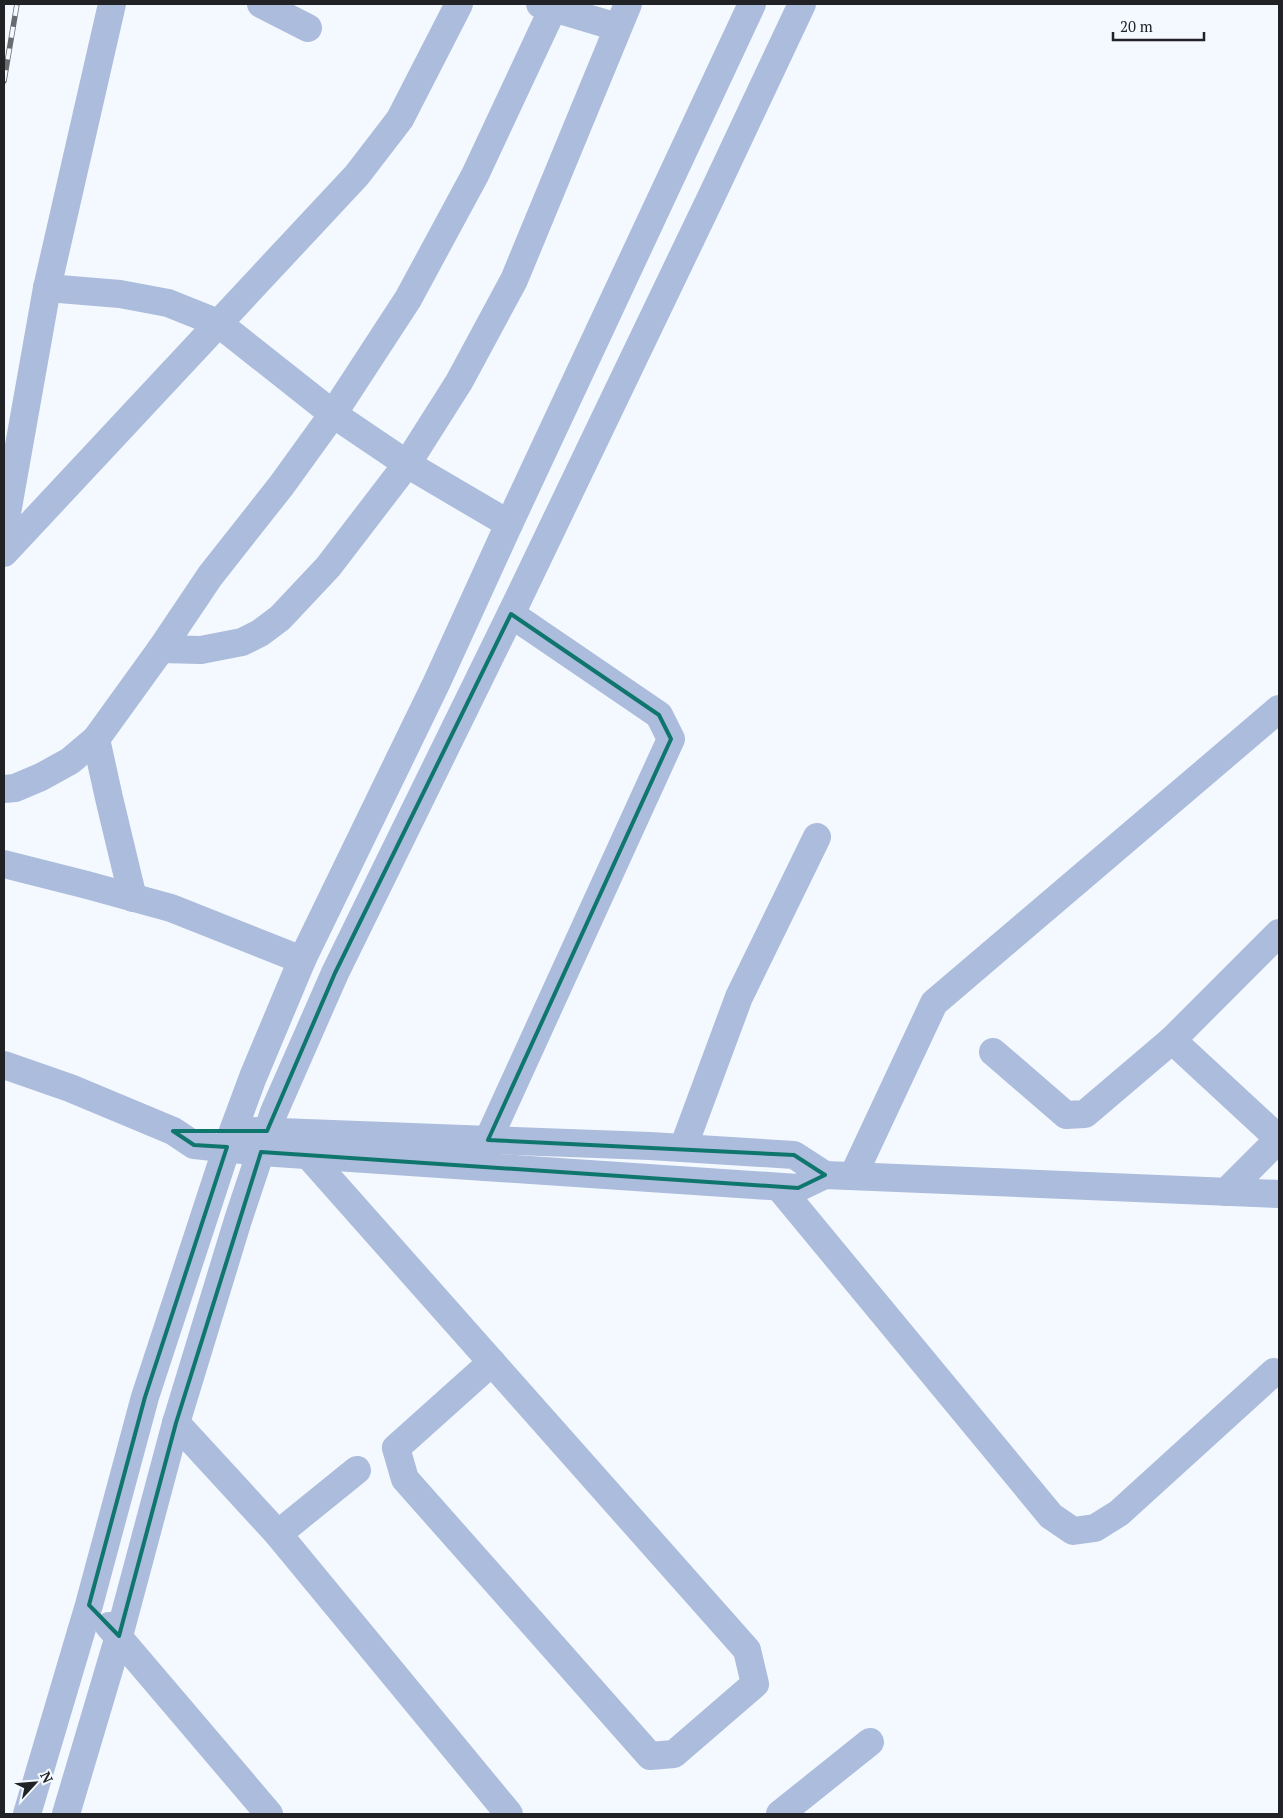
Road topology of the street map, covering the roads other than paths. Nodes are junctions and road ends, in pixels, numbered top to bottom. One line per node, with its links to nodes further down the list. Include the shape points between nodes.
1 (112, 4): 9 (street)
2 (261, 4): 8 (street)
3 (459, 4): 10 (street, via 400,119 357,175)
4 (752, 4): 13 (street)
5 (802, 4): 16 (street)
6 (550, 5): 7 (street); 11 (street, via 475,175 412,291)
7 (622, 16): 12 (street, via 514,280 459,382)
8 (308, 28)
9 (47, 288): 10 (street, via 168,302); 14 (street)
10 (218, 323): 11 (street); 15 (street)
11 (333, 414): 12 (street); 17 (street, via 210,576)
12 (406, 464): 13 (street); 17 (street, via 328,567 280,618 242,642 201,650)
13 (509, 524): 25 (street, via 436,684)
14 (4, 530)
15 (4, 553)
16 (510, 614): 31 (street, via 659,715 671,739); 32 (street, via 335,973)
17 (161, 649): 19 (street)
18 (1279, 709): 36 (street, via 934,1003)
19 (96, 739): 20 (street, via 70,761 41,777); 23 (street)
20 (4, 789)
21 (817, 837): 33 (street, via 739,997)
22 (4, 864): 23 (street)
23 (134, 898): 25 (street, via 170,908)
24 (1279, 933): 26 (street)
25 (302, 960): 29 (street)
26 (1172, 1040): 27 (street, via 1085,1114 1066,1115); 30 (street)
27 (993, 1052)
28 (4, 1065): 29 (street, via 174,1131 194,1145)
29 (231, 1139): 32 (street); 45 (street, via 146,1397)
30 (1279, 1139): 38 (street)
31 (488, 1140): 32 (street); 33 (street)
32 (264, 1141): 34 (street); 42 (street)
33 (683, 1148): 35 (street, via 794,1155)
34 (308, 1155): 37 (street); 40 (street)
35 (825, 1175): 36 (street); 37 (street, via 798,1188)
36 (853, 1176): 38 (street)
37 (779, 1187): 41 (street, via 1051,1516 1073,1532 1095,1528 1119,1513)
38 (1226, 1192): 39 (street)
39 (1279, 1194)
40 (492, 1362): 40 (street, via 747,1650 755,1684 674,1754 650,1756 405,1479 396,1448)
41 (1274, 1372)
42 (176, 1424): 44 (street); 46 (street)
43 (357, 1470): 44 (street)
44 (278, 1534): 51 (street)
45 (89, 1605): 46 (street); 48 (street)
46 (119, 1636): 49 (street); 50 (street)
47 (870, 1742): 52 (street)
48 (27, 1814)
49 (66, 1814)
50 (269, 1814)
51 (509, 1814)
52 (780, 1814)

